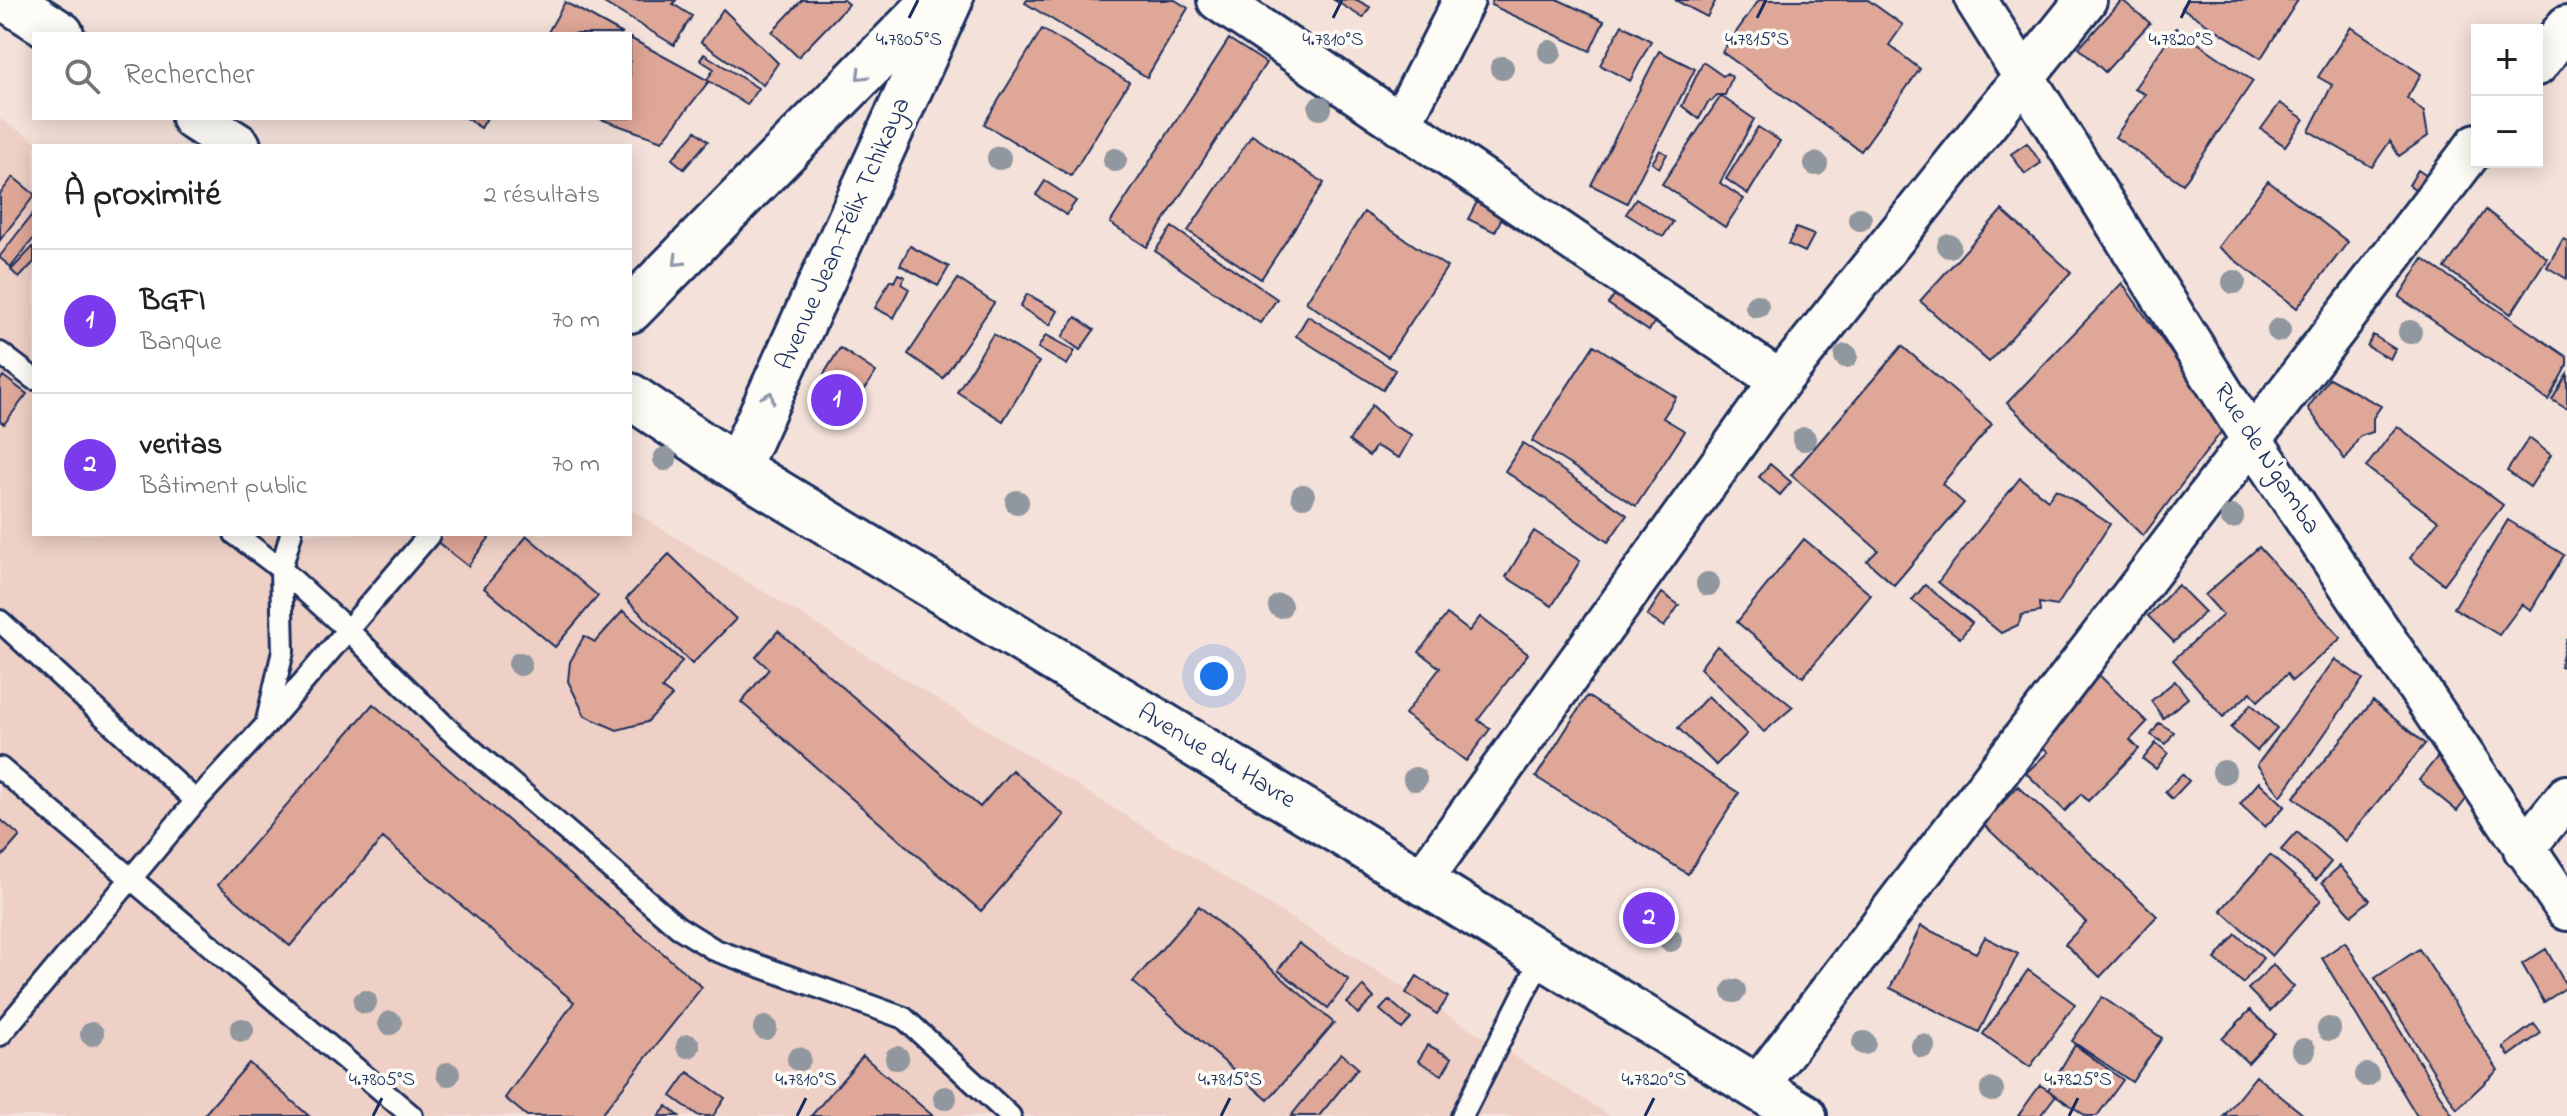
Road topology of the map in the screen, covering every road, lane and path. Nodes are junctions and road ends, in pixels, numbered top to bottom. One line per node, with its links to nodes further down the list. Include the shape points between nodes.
1 (8, 0): 9 (street)
2 (935, 0): 16 (street, Avenue Jean-Félix Tchikaya, one-way to 16)
3 (950, 0): 22 (street, Avenue Jean-Félix Tchikaya, one-way to 3)
4 (1218, 0): 13 (street)
5 (1464, 0): 13 (street)
6 (1976, 0): 11 (street, Rue de N'gamba)
7 (2086, 0): 11 (street)
8 (2567, 26): 10 (street)
9 (58, 32)
10 (2543, 57)
11 (2024, 77): 19 (street); 21 (street, Rue de N'gamba)
12 (197, 120): 14 (street)
13 (1400, 125): 19 (street)
14 (235, 144)
15 (2471, 152): 21 (street)
16 (632, 308)
17 (0, 353): 18 (lane)
18 (32, 377)
19 (1780, 381): 35 (street)
20 (632, 397): 22 (street, Avenue du Havre)
21 (2252, 440): 33 (street, Rue de N'gamba); 39 (street)
22 (737, 468): 35 (street, Avenue du Havre)
23 (238, 536): 26 (lane)
24 (290, 536): 26 (lane)
25 (428, 536): 28 (lane)
26 (281, 569): 28 (lane); 29 (lane, via 283,651)
27 (0, 621): 32 (lane)
28 (348, 630): 29 (lane); 41 (lane, via 447,728 678,927 715,950 904,1018)
29 (266, 725): 32 (lane)
30 (0, 768): 34 (lane)
31 (2567, 796): 33 (street)
32 (196, 801): 34 (lane)
33 (2524, 849): 36 (street, Rue de N'gamba)
34 (132, 877): 38 (lane); 40 (lane)
35 (1421, 881): 37 (street, Avenue du Havre)
36 (2567, 910)
37 (1543, 955): 39 (street, Avenue du Havre); 42 (lane)
38 (0, 1035)
39 (1758, 1086): 43 (street, Avenue du Havre)
40 (412, 1116)
41 (1010, 1116)
42 (1462, 1116)
43 (1804, 1116)

